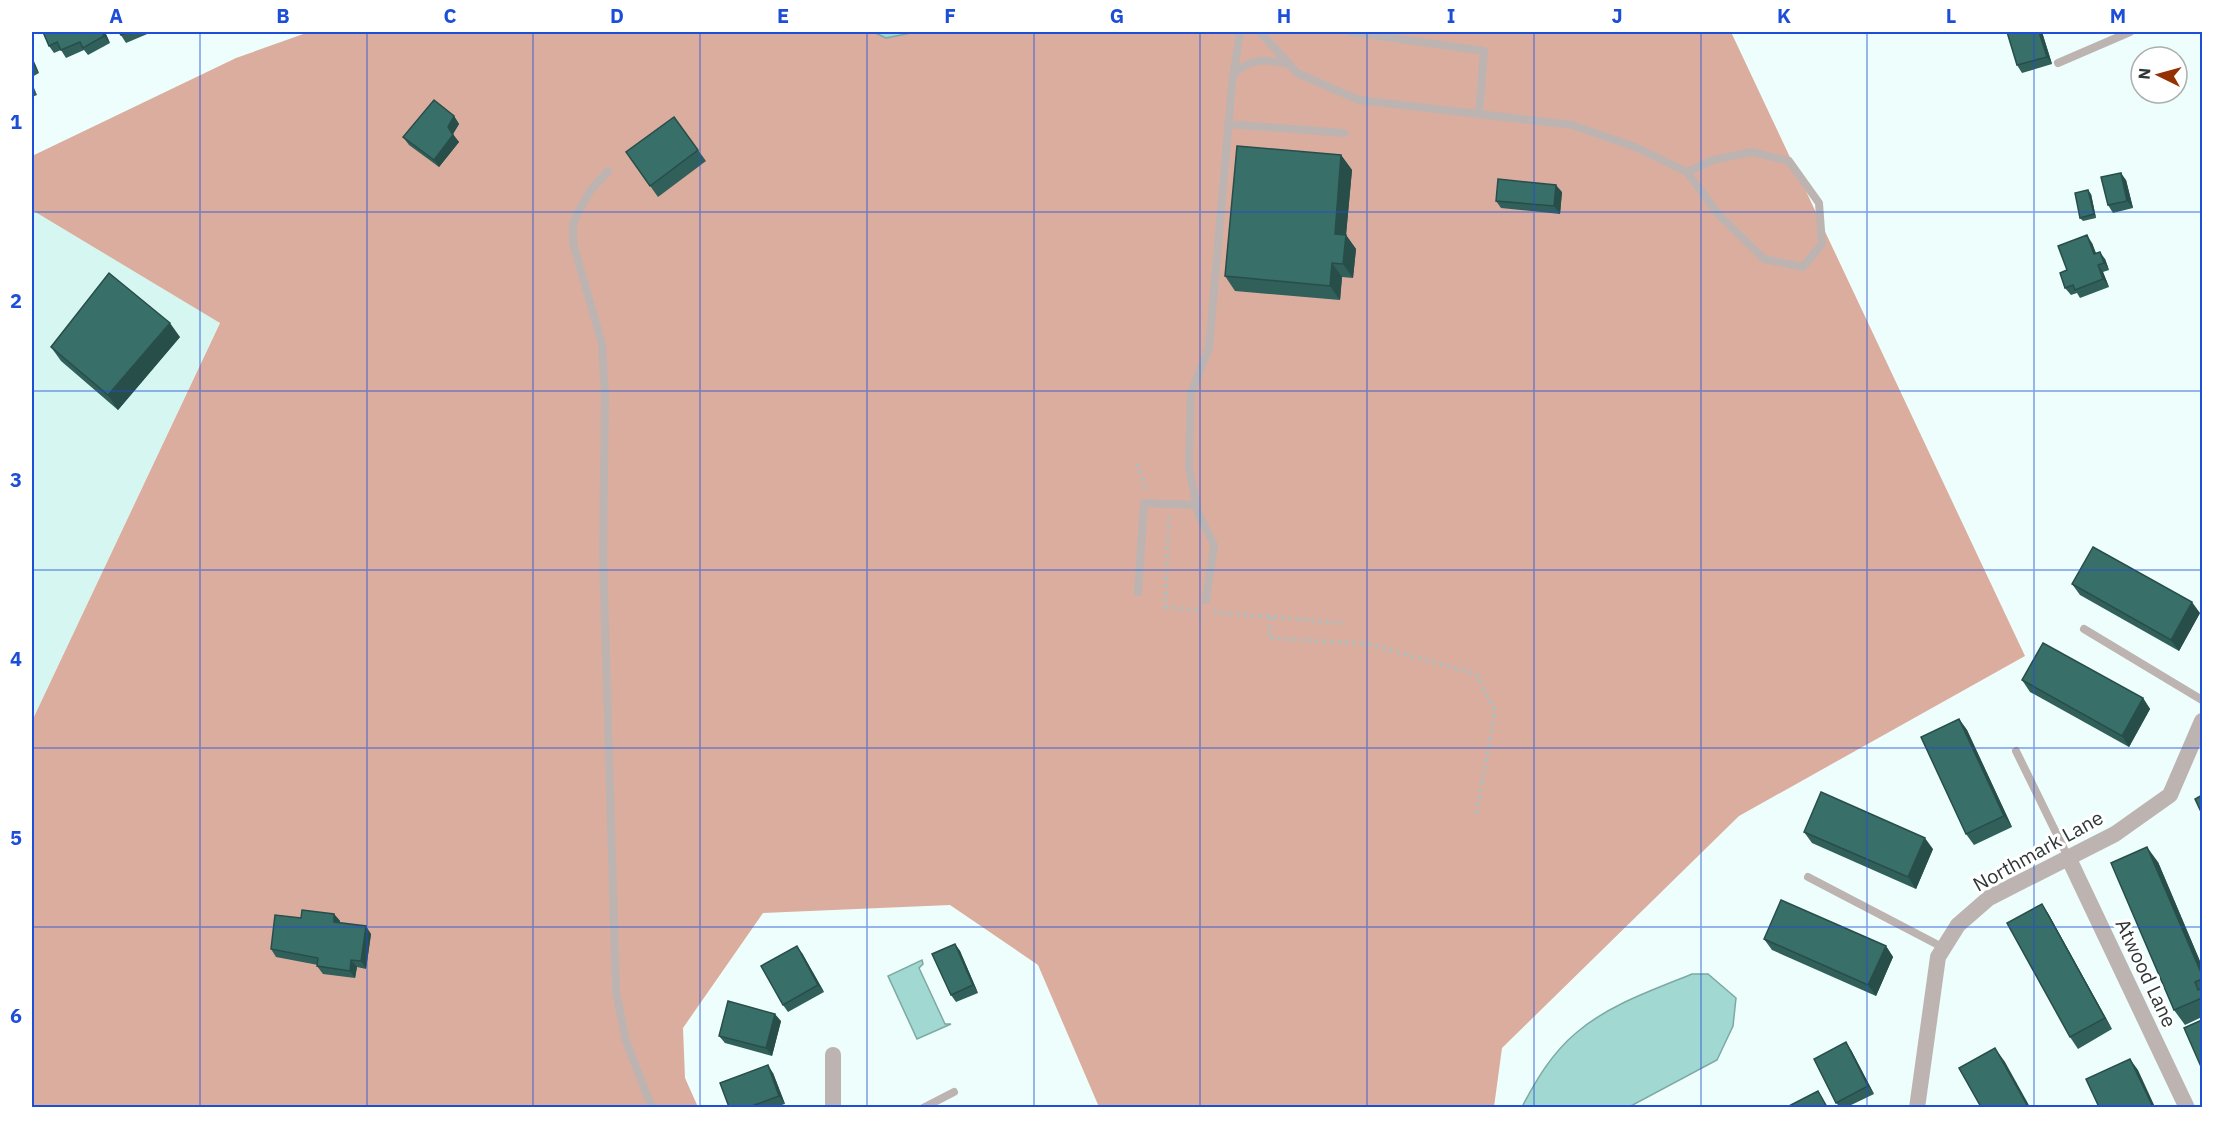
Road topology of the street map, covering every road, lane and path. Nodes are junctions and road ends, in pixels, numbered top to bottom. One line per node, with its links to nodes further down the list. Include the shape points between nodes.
1 (1240, 32): 7 (lane)
2 (1260, 32): 6 (lane)
3 (1351, 32): 8 (lane, via 1484,51)
4 (2130, 32): 5 (lane)
5 (2058, 63)
6 (1289, 64): 7 (lane, via 1266,59 1249,62); 8 (lane, via 1297,72 1359,100)
7 (1234, 73): 9 (lane)
8 (1479, 114): 12 (lane, via 1572,125 1635,147)
9 (1228, 124): 10 (lane); 13 (lane, via 1209,348 1191,393 1189,467)
10 (1344, 133)
11 (608, 171): 27 (lane, via 578,212 573,224 573,243 602,344 603,555 616,992 626,1041)
12 (1687, 172): 12 (lane, via 1718,214 1764,259 1803,267 1822,244 1819,203 1789,161 1752,152 1713,160)
13 (1196, 505): 14 (lane, via 1144,502); 15 (lane, via 1214,545)
14 (1138, 591)
15 (1206, 600)
16 (1270, 617): 21 (path, via 1269,638 1368,644 1476,674 1495,711)
17 (2084, 629): 18 (lane)
18 (2202, 700)
19 (2202, 721): 22 (street, Northmark Lane, via 2170,795 2115,834)
20 (2016, 752): 22 (lane)
21 (1476, 816)
22 (2068, 857): 24 (street, Northmark Lane, via 1989,898 1958,925); 31 (street, Atwood Lane)
23 (1808, 877): 24 (lane)
24 (1944, 948): 30 (street, Northmark Lane, via 1938,957)
25 (833, 1055): 28 (street)
26 (954, 1092): 29 (lane)
27 (652, 1107)
28 (833, 1107)
29 (923, 1107)
30 (1917, 1107)
31 (2187, 1107)

